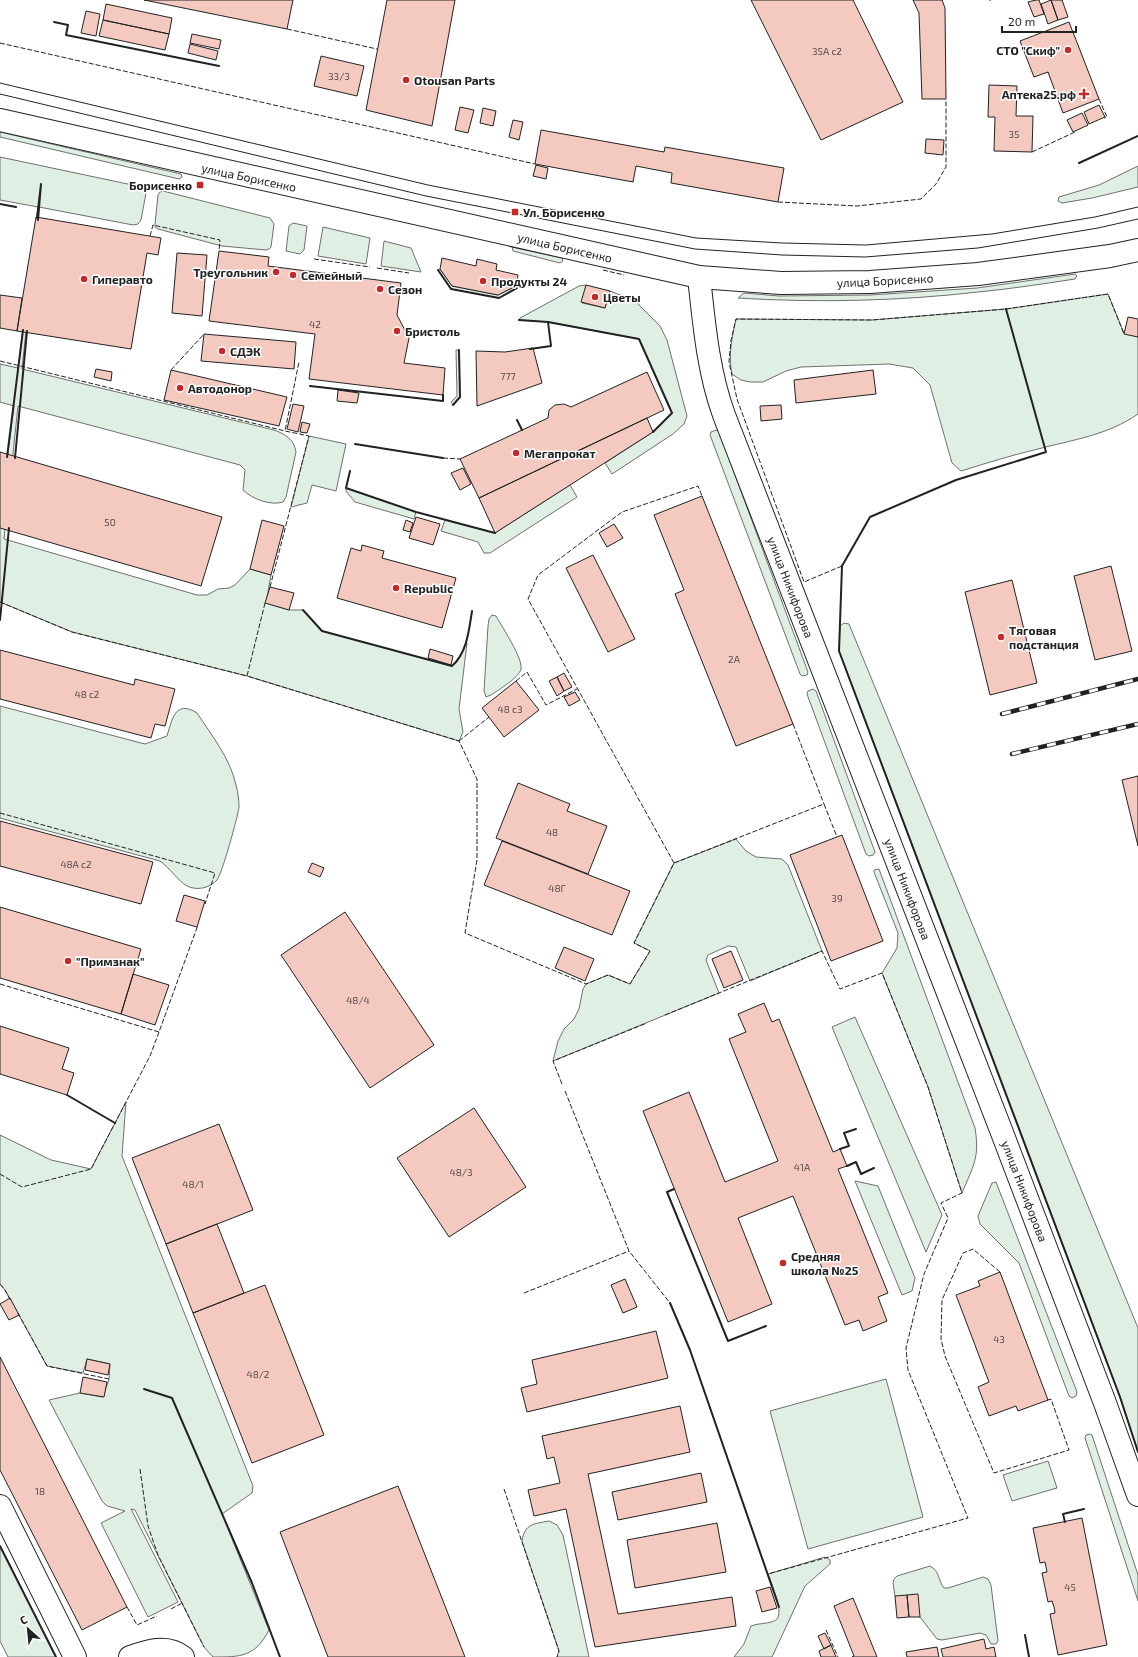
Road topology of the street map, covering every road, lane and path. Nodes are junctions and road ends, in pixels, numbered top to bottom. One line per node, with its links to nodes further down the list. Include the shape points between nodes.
1 (0, 120): 3 (main road, улица Борисенко)
2 (1138, 250): 3 (main road, улица Борисенко, via 978,274 870,282 781,283)
3 (700, 277): 4 (main road, улица Никифорова, via 711,367 721,408 1004,1138)
4 (1138, 1495)
5 (0, 1506): 6 (main road)
6 (75, 1657)
7 (130, 1657): 8 (main road, via 153,1650 168,1650)
8 (183, 1657)

